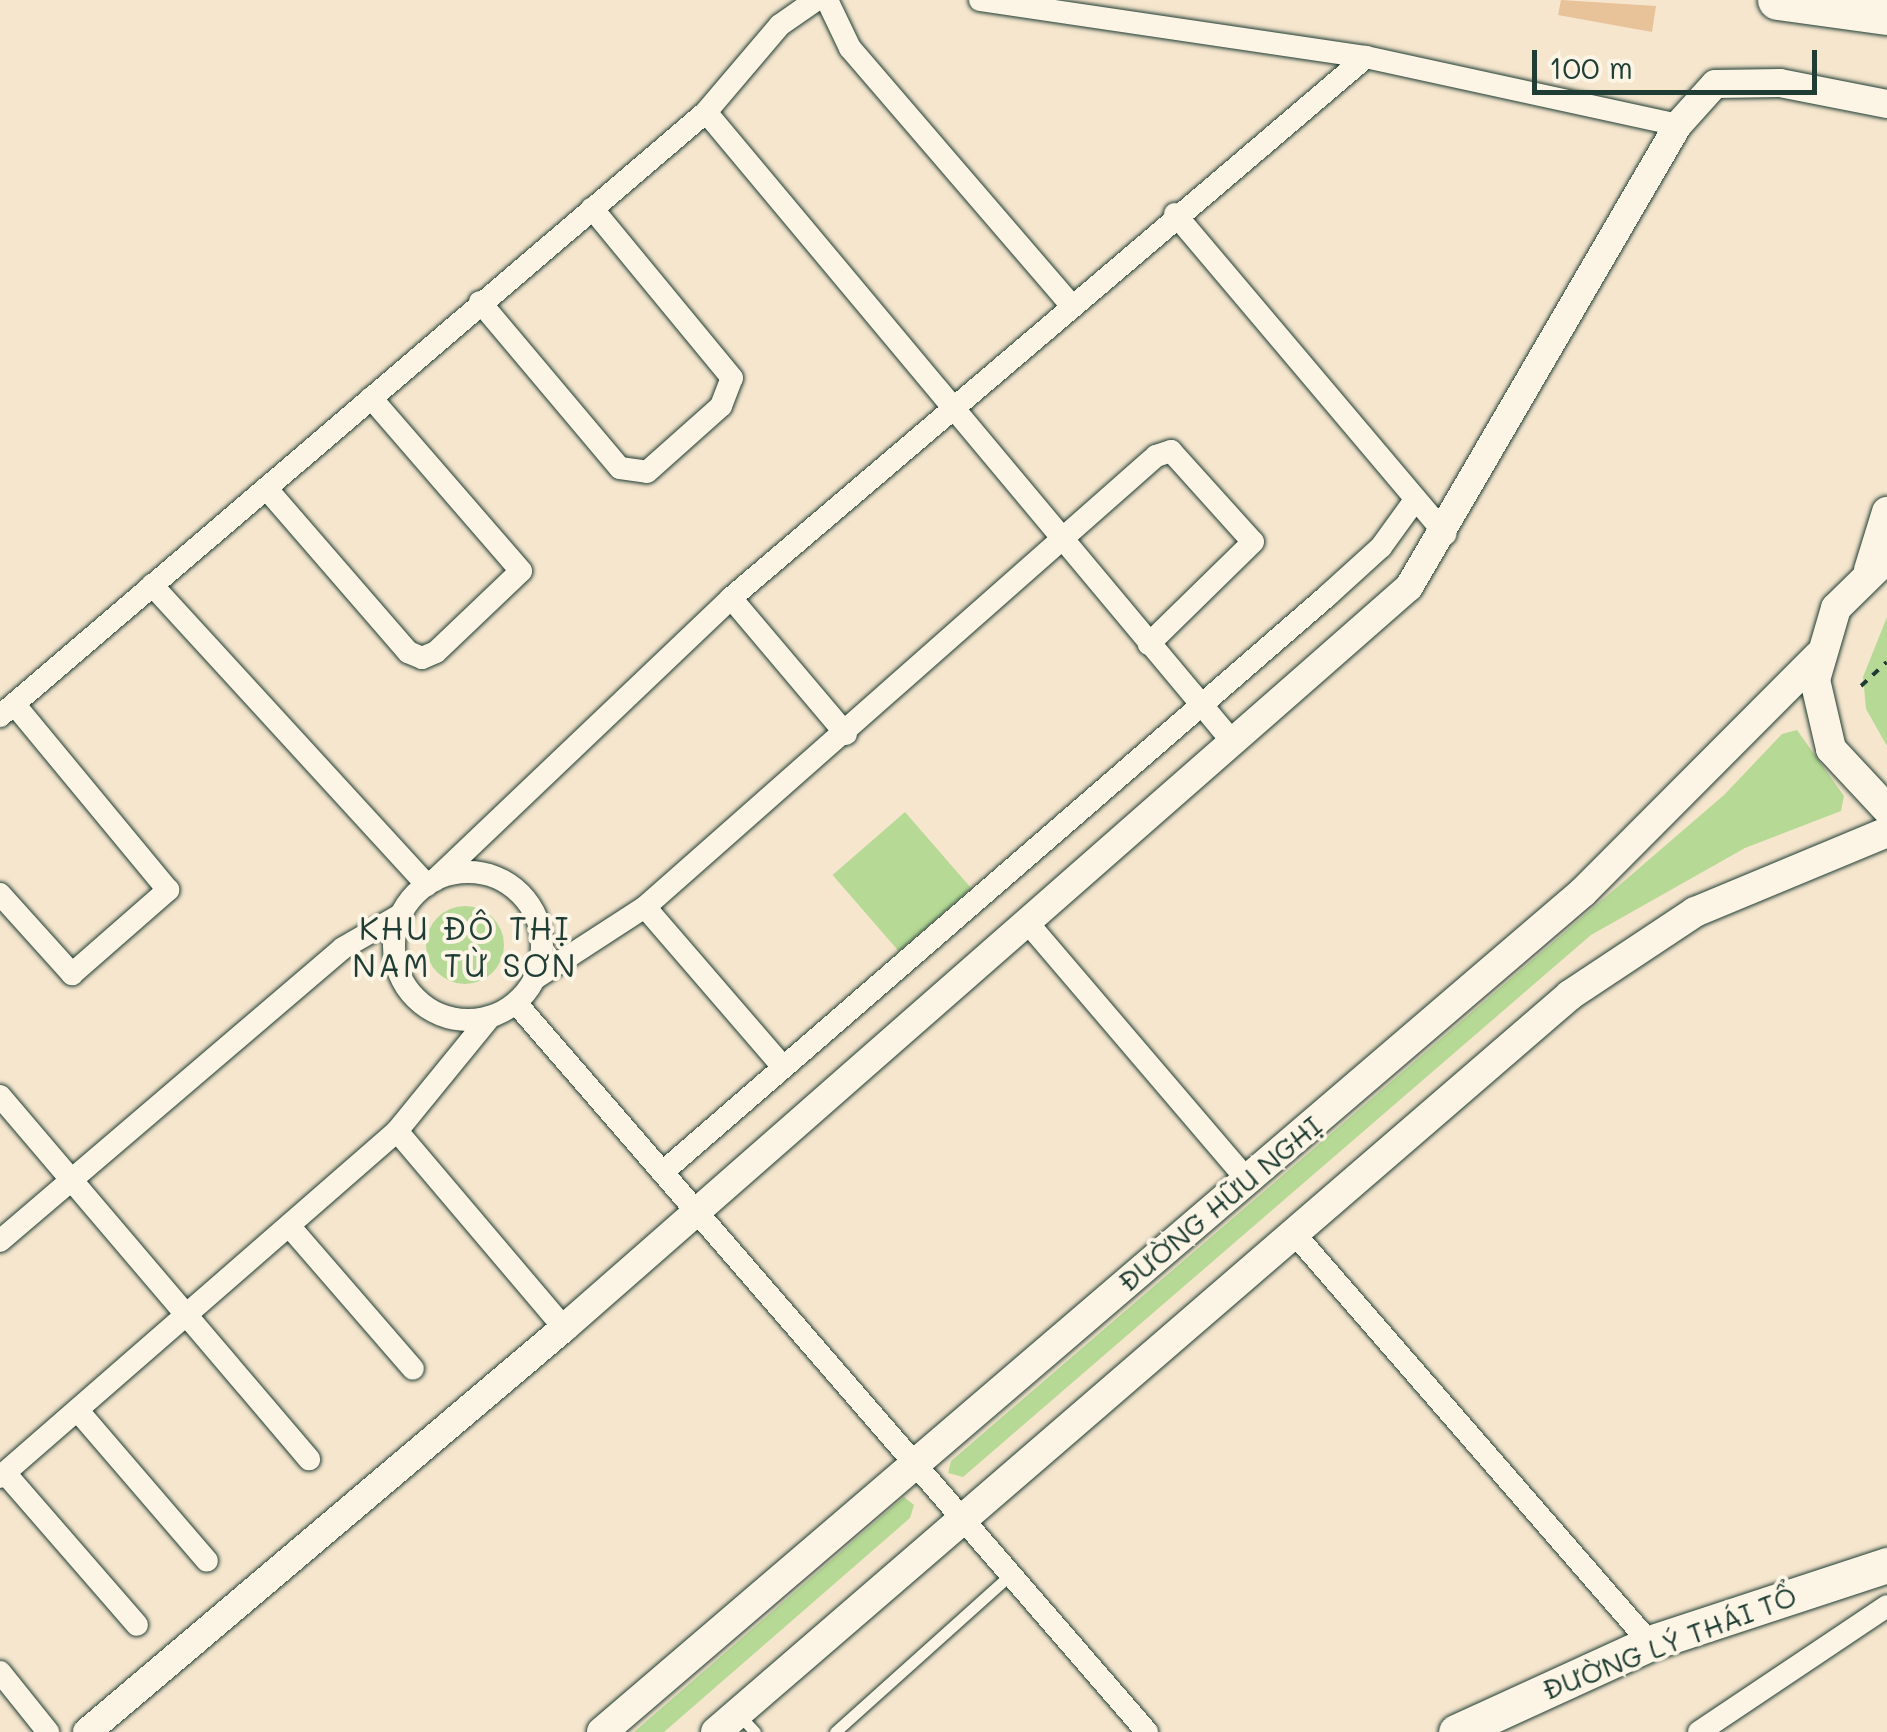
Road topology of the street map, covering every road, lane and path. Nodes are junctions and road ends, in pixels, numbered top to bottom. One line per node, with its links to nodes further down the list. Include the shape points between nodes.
1 (816, 0): 8 (street, via 780,26)
2 (827, 0): 13 (street, via 850,48)
3 (980, 0): 6 (street)
4 (1778, 0): 5 (highway)
5 (1887, 15)
6 (1366, 56): 9 (street); 11 (street)
7 (1887, 104): 9 (street, via 1734,78 1715,84)
8 (706, 112): 10 (street); 15 (street)
9 (1678, 125): 19 (street)
10 (592, 208): 12 (street); 12 (street, via 732,378 721,406 647,472 620,468)
11 (1175, 214): 13 (street); 17 (street)
12 (480, 302): 14 (street)
13 (1071, 305): 15 (street)
14 (370, 398): 16 (street); 16 (street, via 520,572 436,652 422,658 408,652)
15 (953, 404): 20 (street); 23 (street)
16 (266, 488): 22 (street)
17 (1415, 500): 19 (street); 28 (street, via 1381,547)
18 (1887, 512): 21 (main road)
19 (1446, 534): 31 (street, via 1409,587)
20 (1063, 542): 24 (street); 24 (street, via 1162,451 1248,534 1249,549); 30 (street)
21 (1878, 564): 25 (main road, via 1836,608)
22 (152, 585): 29 (street); 34 (street)
23 (731, 598): 30 (street); 34 (street)
24 (1149, 644): 28 (street)
25 (1818, 656): 32 (main road, via 1816,704 1831,750); 47 (main road, ĐƯỜNG HỮU NGHỊ, via 1652,830)
26 (1887, 662): 27 (path)
27 (1860, 686)
28 (1201, 704): 31 (street); 42 (street)
29 (7, 710): 35 (street, via 168,890 72,974)
30 (846, 734): 36 (street)
31 (1232, 741): 38 (street)
32 (1887, 809)
33 (1887, 832): 50 (main road, via 1758,881 1616,960)
34 (431, 882): 37 (street); 39 (street, via 477,873 519,893 542,938)
35 (0, 894)
36 (645, 908): 39 (street); 42 (street)
37 (402, 914): 41 (street, via 397,966 417,999 451,1018); 46 (street, via 344,948)
38 (1027, 922): 47 (street); 48 (street)
39 (534, 980): 40 (street)
40 (516, 1003): 41 (street); 45 (street)
41 (490, 1017): 44 (street)
42 (783, 1068): 45 (street)
43 (0, 1096): 46 (street)
44 (397, 1130): 49 (street); 53 (street)
45 (664, 1172): 48 (street)
46 (76, 1178): 51 (street); 52 (street)
47 (1247, 1180): 57 (main road, ĐƯỜNG HỮU NGHỊ)
48 (694, 1207): 53 (street); 57 (street)
49 (292, 1228): 52 (street); 54 (street)
50 (1293, 1232): 59 (main road); 65 (street)
51 (0, 1241)
52 (188, 1317): 55 (street); 56 (street)
53 (564, 1328): 69 (street)
54 (413, 1369)
55 (79, 1412): 58 (street); 60 (street)
56 (309, 1459)
57 (911, 1461): 59 (street); 70 (main road, ĐƯỜNG HỮU NGHỊ)
58 (2, 1475): 64 (street)
59 (960, 1519): 62 (street); 67 (main road)
60 (207, 1561)
61 (1887, 1565): 65 (main road, ĐƯỜNG LÝ THÁI TỔ)
62 (1010, 1575): 71 (lane); 72 (street)
63 (1887, 1606): 74 (street)
64 (137, 1625)
65 (1650, 1644): 73 (main road, ĐƯỜNG LÝ THÁI TỔ)
66 (0, 1672): 68 (street)
67 (736, 1726)
68 (48, 1732)
69 (87, 1732)
70 (602, 1732)
71 (835, 1732)
72 (1147, 1732)
73 (1456, 1732)
74 (1699, 1732)

